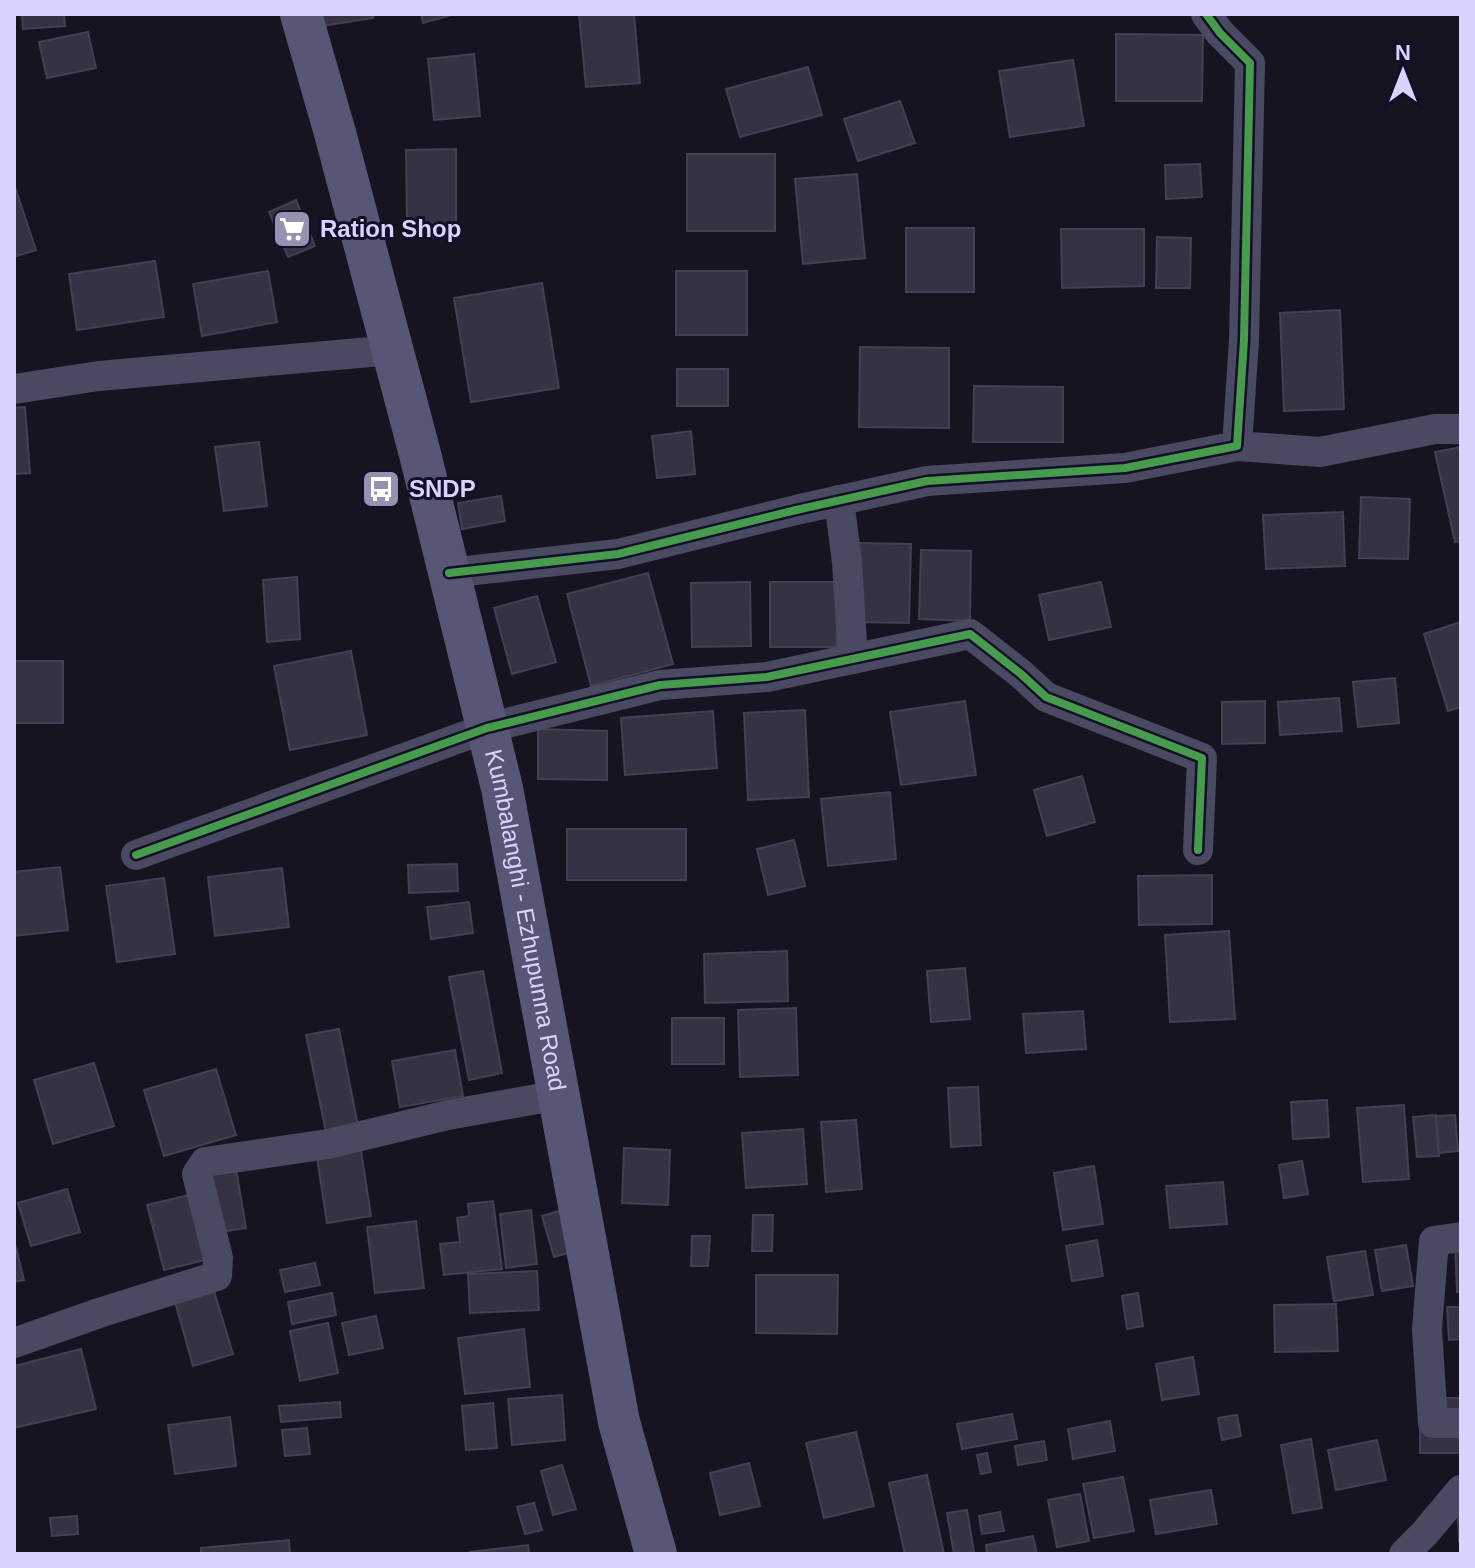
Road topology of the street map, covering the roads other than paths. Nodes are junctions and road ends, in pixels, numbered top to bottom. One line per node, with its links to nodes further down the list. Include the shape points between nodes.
1 (301, 14): 3 (main road, Kumbalanghi - Ezhupunna Road)
2 (1206, 14): 6 (street, via 1250,63)
3 (393, 350): 4 (street, via 99,376); 8 (main road, Kumbalanghi - Ezhupunna Road)
4 (14, 389)
5 (1461, 429): 6 (street, via 1435,429 1320,452)
6 (1237, 446): 7 (street, via 1125,468 927,481)
7 (839, 500): 8 (street, via 618,554); 9 (street)
8 (449, 573): 10 (main road, Kumbalanghi - Ezhupunna Road)
9 (853, 659): 10 (street, via 767,677 660,685); 11 (street, via 970,634 1046,697 1202,758)
10 (487, 728): 12 (street); 13 (main road, Kumbalanghi - Ezhupunna Road)
11 (1198, 850)
12 (136, 855)
13 (559, 1095): 15 (street, via 328,1144 205,1162 197,1174 218,1258 217,1276); 18 (main road, Kumbalanghi - Ezhupunna Road, via 619,1422)
14 (1461, 1237): 16 (street, via 1434,1241 1427,1329 1433,1423)
15 (14, 1343)
16 (1461, 1423)
17 (1461, 1490): 19 (street)
18 (656, 1554)
19 (1404, 1554)

